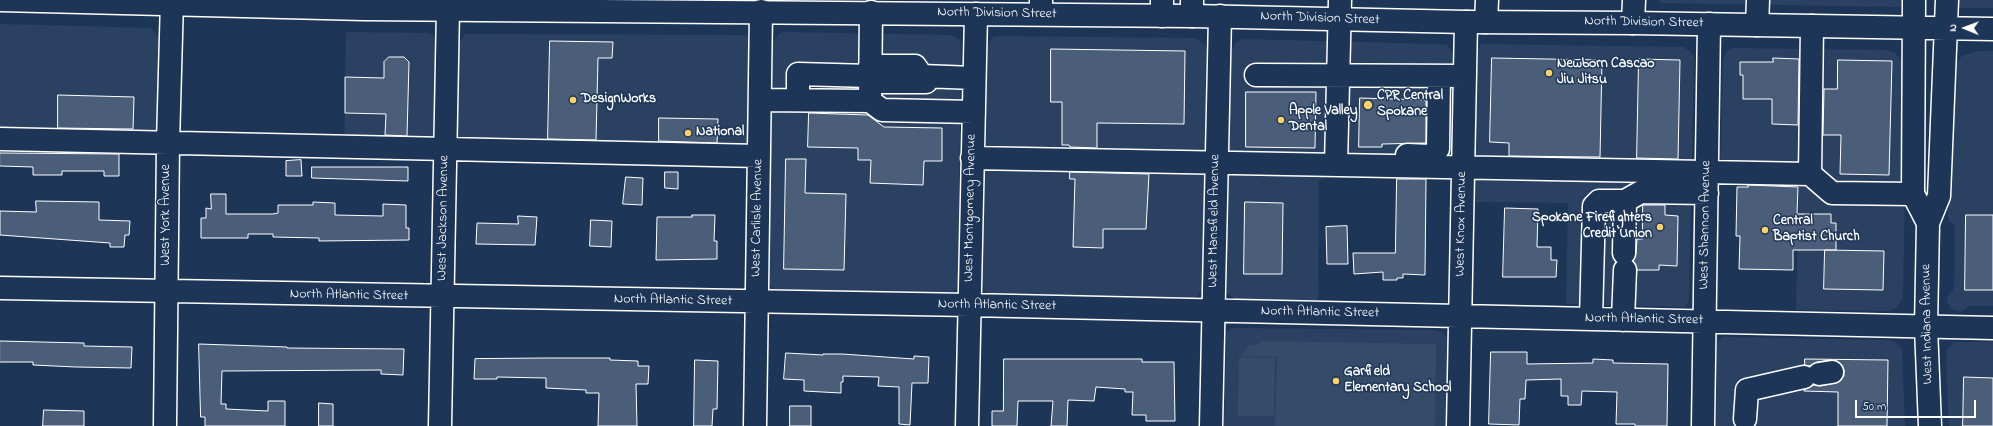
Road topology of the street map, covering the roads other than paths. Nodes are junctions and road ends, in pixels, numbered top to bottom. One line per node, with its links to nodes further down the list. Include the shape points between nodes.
1 (0, 0): 7 (street, North Division Street)
2 (1487, 0): 20 (street, West Knox Avenue)
3 (1634, 0): 21 (street)
4 (1758, 0): 23 (street)
5 (1914, 0): 25 (street, West Indiana Avenue)
6 (1947, 0): 26 (street, West Indiana Avenue)
7 (53, 1): 8 (street, North Division Street)
8 (172, 2): 9 (street, North Division Street); 37 (street, West York Avenue)
9 (317, 4): 10 (street, North Division Street)
10 (364, 4): 15 (street, North Division Street)
11 (747, 7): 15 (street, North Division Street); 17 (street, North Division Street); 34 (street, West Carlisle Avenue)
12 (1041, 7): 13 (street, North Division Street); 18 (street, North Division Street)
13 (1162, 8): 14 (street, North Division Street)
14 (1192, 8): 19 (street, North Division Street)
15 (448, 9): 38 (street, West Jackson Avenue)
16 (1339, 10): 19 (street, North Division Street); 20 (street, North Division Street); 29 (street)
17 (871, 12): 18 (street, North Division Street); 33 (street)
18 (976, 14): 32 (street, West Montgomery Avenue)
19 (1220, 16): 42 (street, West Mansfield Avenue)
20 (1476, 22): 21 (street, North Division Street); 31 (street, West Knox Avenue)
21 (1633, 23): 22 (street, North Division Street)
22 (1709, 24): 23 (street, North Division Street); 45 (street, West Shannon Avenue)
23 (1757, 25): 24 (street, North Division Street)
24 (1812, 26): 25 (street, North Division Street); 44 (street)
25 (1913, 28): 26 (street, North Division Street); 46 (street, West Indiana Avenue)
26 (1947, 29): 27 (street, North Division Street); 48 (street, West Indiana Avenue, via 1939,196)
27 (1993, 30)
28 (1256, 75): 29 (street)
29 (1338, 76): 30 (street); 41 (street)
30 (1439, 76): 31 (street); 41 (street, via 1438,149 1431,156)
31 (1465, 76): 43 (street, West Knox Avenue)
32 (974, 78): 33 (street, via 922,76 926,82); 35 (street, West Montgomery Avenue)
33 (870, 81): 34 (street, via 798,100); 35 (street, via 882,110)
34 (760, 100): 39 (street, West Carlisle Avenue)
35 (974, 112): 40 (street, West Montgomery Avenue)
36 (0, 139): 37 (street)
37 (168, 143): 38 (street); 50 (street, West York Avenue)
38 (445, 150): 39 (street); 51 (street, West Jackson Avenue)
39 (759, 156): 52 (street, West Carlisle Avenue)
40 (972, 158): 42 (street); 53 (street, West Montgomery Avenue)
41 (1336, 160): 42 (street); 43 (street)
42 (1217, 163): 54 (street, West Mansfield Avenue)
43 (1463, 167): 45 (street); 55 (street, West Knox Avenue)
44 (1810, 174): 45 (street); 46 (street, via 1832,193)
45 (1707, 183): 47 (street, via 1641,192); 58 (street, West Shannon Avenue)
46 (1913, 194): 48 (street, West Indiana Avenue)
47 (1625, 201): 56 (street, via 1599,202 1594,206); 57 (street)
48 (1928, 222): 59 (street, West Indiana Avenue)
49 (0, 288): 50 (street, North Atlantic Street)
50 (167, 292): 51 (street, North Atlantic Street); 63 (street, West York Avenue)
51 (443, 297): 52 (street, North Atlantic Street); 64 (street, West Jackson Avenue)
52 (758, 302): 53 (street, North Atlantic Street); 65 (street, West Carlisle Avenue)
53 (969, 305): 54 (street, North Atlantic Street); 66 (street, West Montgomery Avenue)
54 (1214, 311): 55 (street, North Atlantic Street); 67 (street, West Mansfield Avenue)
55 (1461, 316): 56 (street, North Atlantic Street); 68 (street, West Knox Avenue)
56 (1591, 319): 57 (street, North Atlantic Street)
57 (1624, 320): 58 (street, North Atlantic Street)
58 (1704, 321): 59 (street, North Atlantic Street); 69 (street, West Shannon Avenue)
59 (1926, 327): 60 (street, North Atlantic Street); 70 (street, West Indiana Avenue)
60 (1993, 328)
61 (1819, 374): 62 (street, via 1747,390)
62 (1745, 419)
63 (165, 426)
64 (440, 426)
65 (755, 426)
66 (967, 426)
67 (1211, 426)
68 (1458, 426)
69 (1702, 426)
70 (1930, 426)

